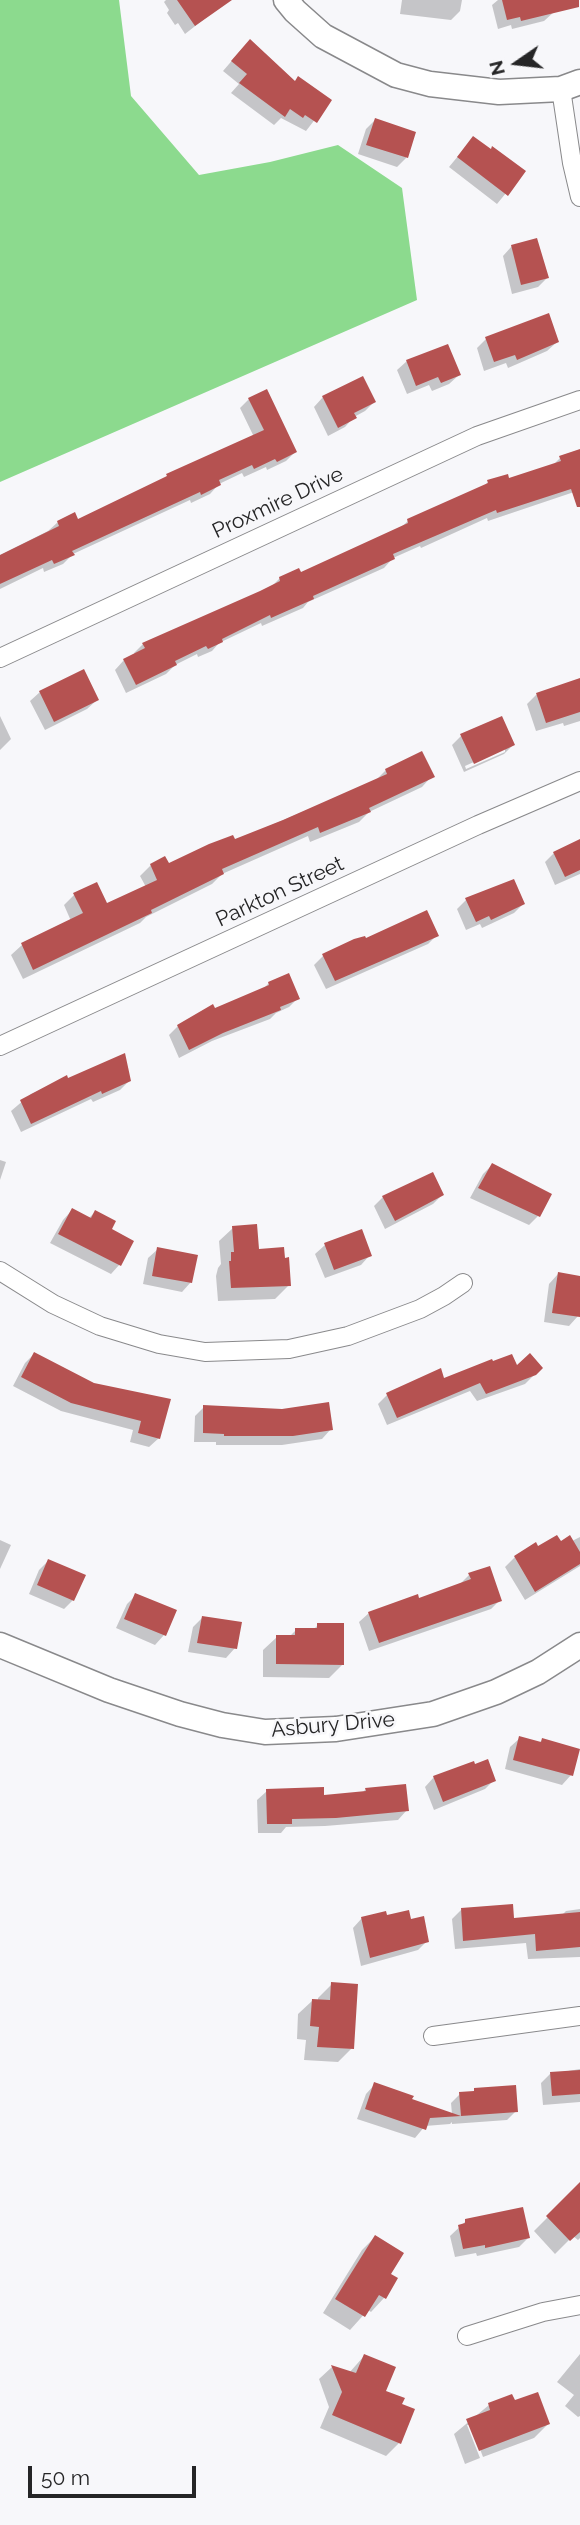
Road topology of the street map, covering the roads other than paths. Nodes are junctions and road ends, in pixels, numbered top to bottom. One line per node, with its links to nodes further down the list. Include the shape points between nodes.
1 (286, 0): 2 (street, via 323,36 396,75 499,92)
2 (570, 85): 3 (street, via 572,163)
3 (580, 197)
4 (580, 400): 5 (street, Proxmire Drive, via 477,436)
5 (0, 658)
6 (580, 781): 7 (street, Parkton Street)
7 (0, 1046)
8 (0, 1271): 9 (street, via 100,1326 205,1352 289,1349 348,1336 420,1309)
9 (463, 1283)
10 (0, 1645): 11 (street, Asbury Drive, via 180,1714 265,1732 336,1729 433,1714 496,1692)
11 (580, 1645)
12 (580, 2017): 13 (street)
13 (433, 2036)
14 (580, 2305): 15 (street)
15 (467, 2336)

